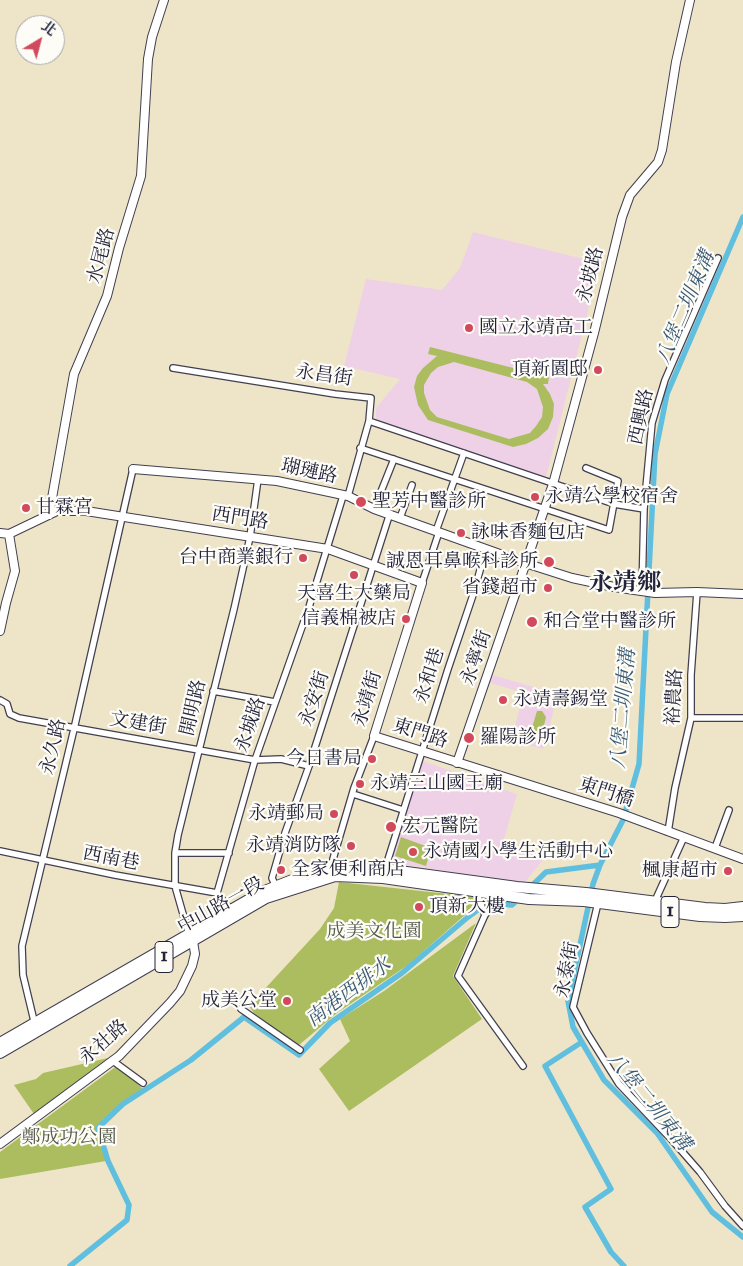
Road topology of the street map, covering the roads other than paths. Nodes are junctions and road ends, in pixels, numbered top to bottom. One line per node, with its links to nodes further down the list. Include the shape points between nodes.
1 (164, 0): 21 (street, 水尾路, via 148,59 141,176 107,296 74,374)
2 (690, 0): 14 (street, 永坡路, via 662,150 658,162 630,195 622,217)
3 (718, 258): 19 (street, 西興路, via 692,314 652,423)
4 (173, 368): 5 (street, 永昌街, via 371,398)
5 (369, 421): 6 (street, 永昌街); 7 (street)
6 (360, 448): 8 (street); 15 (street, 永昌街)
7 (464, 453): 12 (street, 永靖街); 14 (street)
8 (394, 459): 12 (street); 17 (street)
9 (586, 468): 16 (street, via 617,479)
10 (133, 469): 11 (street, 瑚璉路); 22 (street, 永久路)
11 (258, 479): 15 (street, 瑚璉路); 27 (street, 開明路)
12 (454, 479): 18 (street); 24 (street, 永靖街)
13 (412, 484): 23 (street)
14 (553, 484): 16 (street); 18 (street, 永坡路)
15 (346, 496): 17 (street, 瑚璉路); 28 (street, 永城路)
16 (614, 504): 18 (street, via 609,530); 19 (street)
17 (374, 509): 20 (street, 瑚璉路)
18 (545, 509): 30 (street, 永坡路)
19 (644, 509): 33 (street, 西興路)
20 (390, 513): 23 (street, 瑚璉路); 31 (street, 永安街)
21 (49, 515): 22 (street, 西門路, via 57,511 86,511); 26 (street, 西門路)
22 (123, 517): 27 (street, 西門路); 42 (street, 永久路)
23 (400, 518): 24 (street, 瑚璉路)
24 (438, 532): 29 (street, 瑚璉路); 32 (street, 永靖街)
25 (0, 533): 26 (street)
26 (9, 534): 36 (street, via 15,571)
27 (250, 537): 28 (street, 西門路); 37 (street, 開明路)
28 (328, 549): 31 (street, 西門路); 39 (street, 永城路)
29 (486, 549): 30 (street, 瑚璉路); 45 (street, 永和巷)
30 (525, 563): 33 (street, 瑚璉路, via 572,578); 47 (street, 永寧街)
31 (373, 565): 32 (street, 西門路); 48 (street, 永安街)
32 (422, 582): 43 (street, 永靖街)
33 (642, 592): 34 (street, 瑚璉路)
34 (697, 592): 35 (street); 40 (street, 裕農路, via 691,675)
35 (743, 594)
36 (0, 631)
37 (213, 691): 39 (street); 44 (street, 開明路)
38 (0, 700): 42 (street, 文建街, via 7,704 10,714 19,718)
39 (275, 702): 46 (street, 永城路)
40 (692, 718): 41 (street); 52 (street, 裕農路)
41 (743, 718)
42 (74, 729): 44 (street, 文建街); 59 (street, 永久路)
43 (374, 736): 45 (street, 東門路); 49 (street, 永靖街)
44 (200, 750): 46 (street, 文建街); 56 (street, 開明路)
45 (421, 751): 47 (street, 東門路); 50 (street, 永和巷)
46 (254, 760): 48 (street, 文建街, via 281,759); 57 (street, 永城路)
47 (457, 763): 52 (street, 東門橋, via 619,813)
48 (309, 766): 63 (street, 永安街, via 272,878)
49 (353, 794): 50 (street); 61 (street, 永靖街, via 335,850)
50 (403, 810): 60 (street, 永和巷)
51 (730, 810): 54 (street)
52 (668, 832): 53 (street, 東門橋)
53 (684, 837): 54 (street, 東門橋); 69 (street)
54 (715, 848): 58 (street, 東門橋)
55 (0, 851): 59 (street, 西南巷)
56 (175, 853): 57 (street); 62 (street, 開明路)
57 (229, 853): 65 (street, 永城路)
58 (743, 859)
59 (42, 860): 62 (street, 西南巷); 76 (street, 永久路, via 22,946 23,975)
60 (385, 869): 61 (main road, 1); 67 (main road, 1)
61 (333, 871): 63 (main road, 中山路一段 / 1, via 305,875); 64 (main road, 1)
62 (175, 886): 65 (street, 西南巷); 74 (street, 開明路)
63 (278, 890): 71 (main road, 中山路一段 / 1); 74 (main road, 中山路一段 / 1)
64 (476, 891): 66 (main road, 1); 72 (street)
65 (217, 893): 71 (street)
66 (500, 894): 67 (main road, 1, via 528,899); 72 (street)
67 (585, 897): 68 (main road, 1)
68 (599, 899): 69 (main road, 1); 73 (main road, 1, via 700,916); 84 (street, 永泰街, via 573,1007 619,1084 700,1172)
69 (655, 901): 70 (main road, 1, via 725,909)
70 (743, 907)
71 (231, 910): 74 (main road, 中山路一段 / 1)
72 (485, 915): 81 (street, via 458,976)
73 (743, 916)
74 (191, 938): 76 (main road, 中山路一段 / 1); 80 (street, 永社路, via 196,954 180,991)
75 (241, 1009): 78 (street)
76 (36, 1027): 77 (main road, 中山路一段 / 1); 79 (main road, 中山路一段 / 1)
77 (0, 1043)
78 (300, 1050)
79 (0, 1052)
80 (113, 1061): 82 (street); 83 (street, 永社路)
81 (523, 1066)
82 (143, 1083)
83 (0, 1144)
84 (743, 1226)

